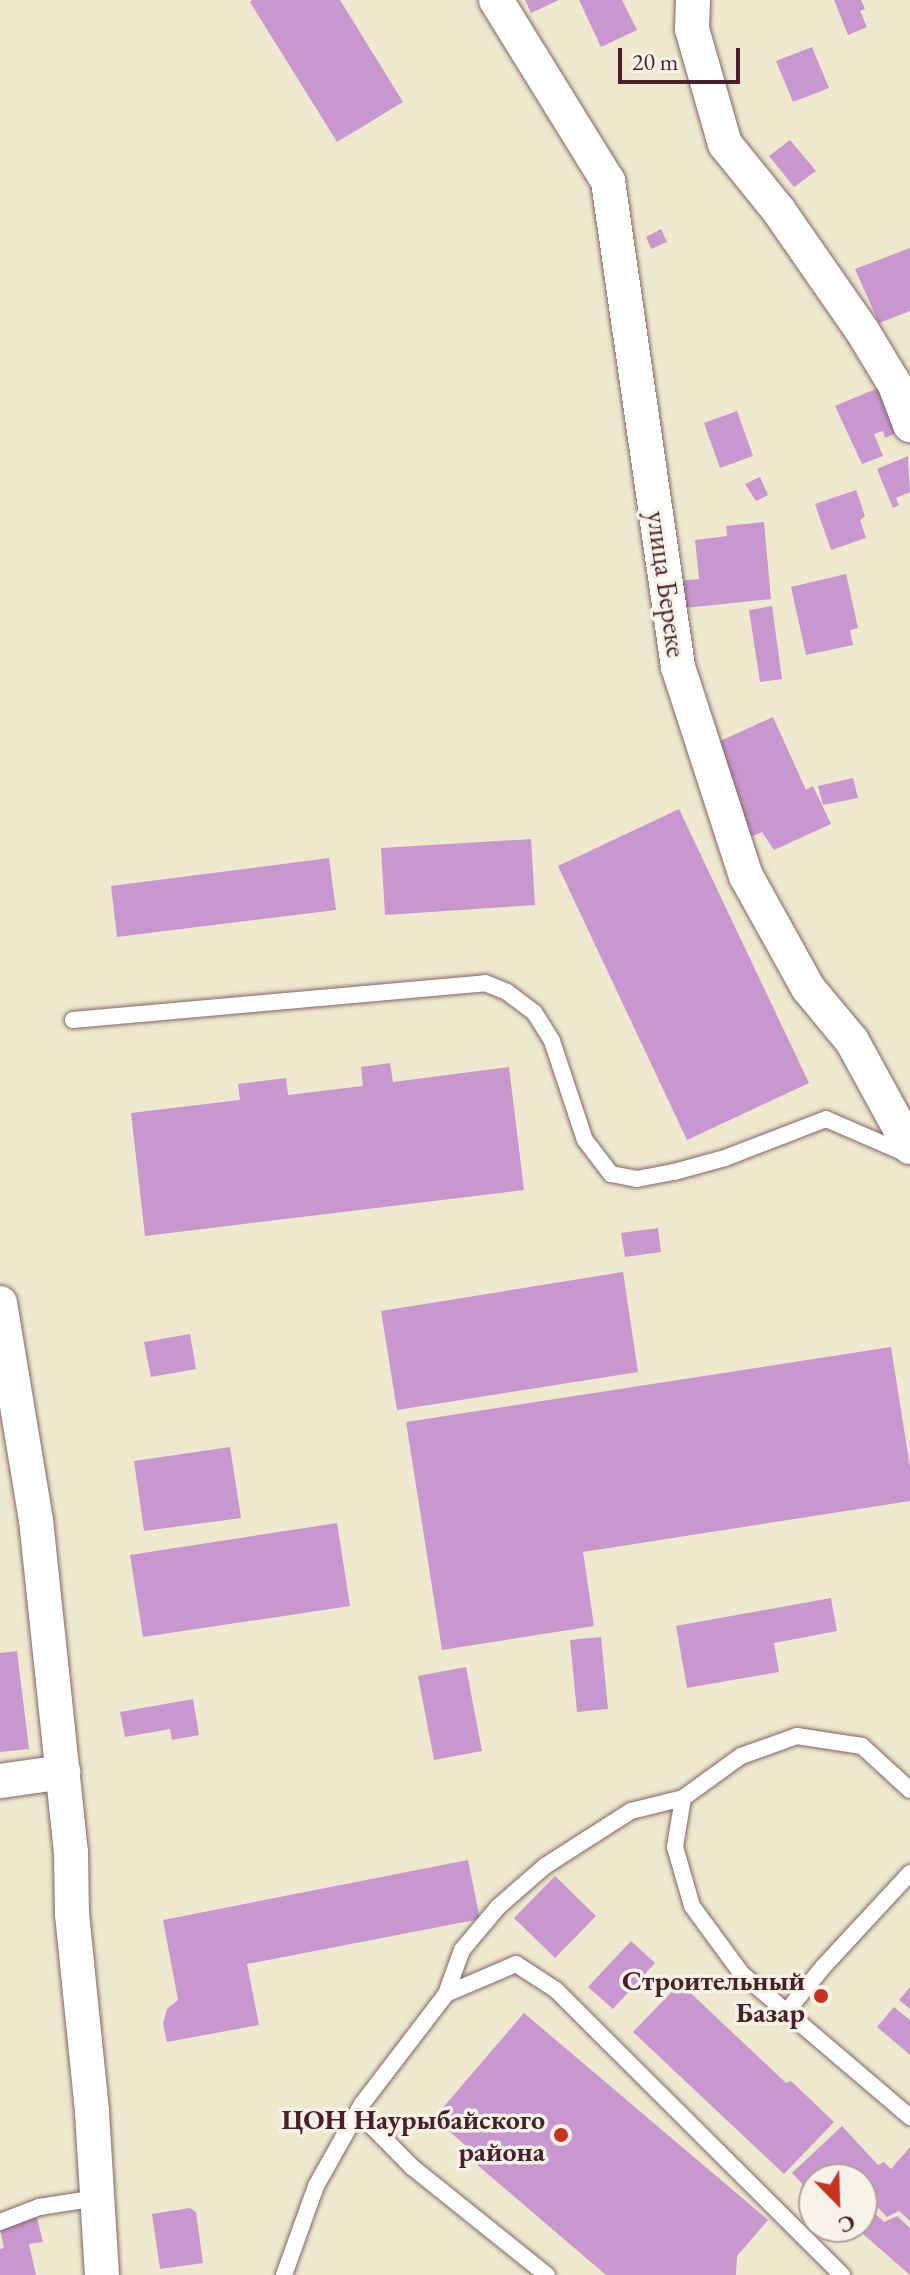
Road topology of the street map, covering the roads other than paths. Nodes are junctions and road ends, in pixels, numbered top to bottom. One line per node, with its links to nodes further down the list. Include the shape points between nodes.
1 (496, 0): 5 (street, улица Береке, via 608,181 678,667 746,876 808,988 852,1041)
2 (693, 0): 3 (street, via 692,29 725,144 863,332 895,385)
3 (910, 425)
4 (73, 1020): 6 (lane, via 485,983 534,1012 552,1041 585,1140 611,1174 637,1179 674,1172 826,1119)
5 (910, 1147)
6 (910, 1155)
7 (0, 1303): 8 (street)
8 (11, 1436): 9 (street, via 36,1520)
9 (63, 1772): 10 (street); 18 (street)
10 (0, 1781)
11 (910, 1790): 12 (lane, via 862,1746 797,1736 741,1756)
12 (683, 1798): 14 (lane, via 631,1811 545,1866 498,1907 462,1950); 15 (lane, via 675,1847 692,1906 742,1974)
13 (910, 1873): 15 (lane)
14 (446, 1994): 16 (lane); 23 (lane, via 516,1964 556,1990)
15 (787, 2011): 17 (lane)
16 (358, 2112): 21 (lane, via 316,2186); 22 (lane, via 412,2167)
17 (910, 2117)
18 (97, 2198): 19 (lane, via 39,2207); 20 (street)
19 (0, 2222)
20 (102, 2275)
21 (284, 2275)
22 (547, 2275)
23 (842, 2275)

